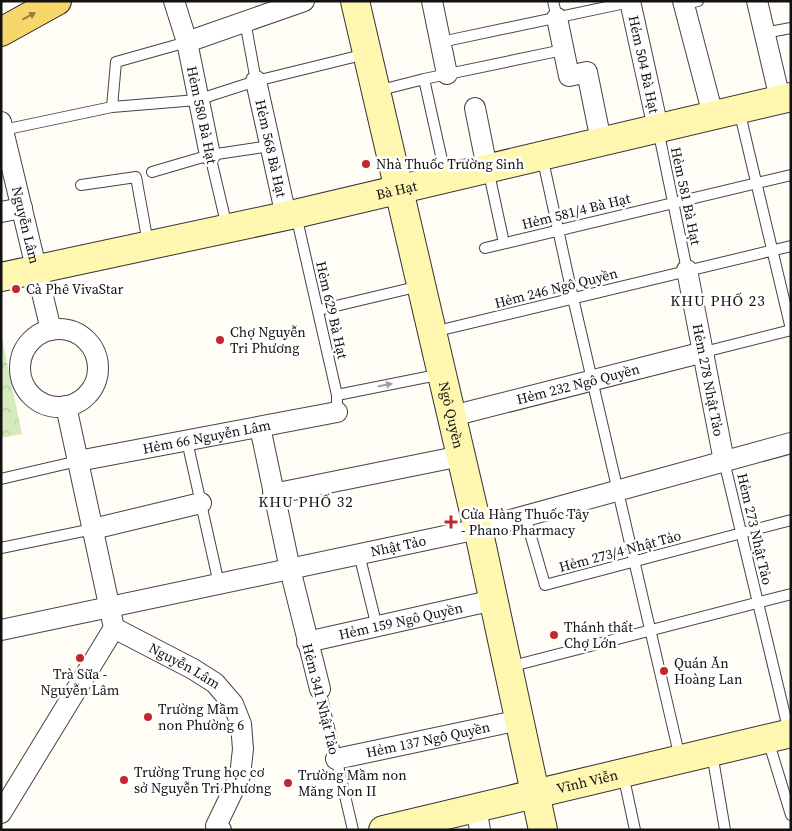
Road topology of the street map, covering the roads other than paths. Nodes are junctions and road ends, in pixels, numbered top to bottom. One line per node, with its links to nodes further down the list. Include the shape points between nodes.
1 (57, 1): 12 (main road, one-way to 1)
2 (174, 1): 14 (street, Hẻm 580 Bà Hạt)
3 (304, 1): 10 (street)
4 (355, 1): 17 (street, Ngô Quyền)
5 (432, 1): 15 (street)
6 (757, 1): 13 (street)
7 (630, 2): 9 (lane); 29 (street, Hẻm 504 Bà Hạt)
8 (689, 2): 27 (street)
9 (555, 10): 15 (lane); 16 (street)
10 (245, 20): 14 (street); 20 (lane)
11 (791, 28): 13 (lane)
12 (1, 32)
13 (764, 33): 22 (street)
14 (187, 42): 23 (street, Hẻm 580 Bà Hạt); 24 (lane, via 116,62)
15 (441, 42): 18 (street)
16 (563, 50): 18 (lane); 30 (street, via 568,76 587,72)
17 (367, 53): 20 (lane); 21 (street, Ngô Quyền)
18 (447, 74): 19 (lane)
19 (424, 79): 21 (lane); 37 (lane)
20 (256, 81): 23 (lane); 31 (street, Hẻm 568 Bà Hạt)
21 (376, 92): 40 (street, Ngô Quyền)
22 (786, 98): 26 (street, Bà Hạt)
23 (197, 100): 24 (lane); 32 (street, Hẻm 580 Bà Hạt)
24 (112, 107): 28 (lane)
25 (475, 108): 34 (street)
26 (739, 109): 27 (street, Bà Hạt); 38 (lane)
27 (712, 115): 29 (street, Bà Hạt)
28 (2, 127): 42 (street, Nguyễn Lâm)
29 (658, 128): 30 (street, Bà Hạt); 41 (lane, Hẻm 581 Bà Hạt)
30 (601, 141): 33 (street, Bà Hạt)
31 (270, 146): 32 (lane); 44 (street, Hẻm 568 Bà Hạt)
32 (210, 155): 35 (lane); 45 (lane, Hẻm 580 Bà Hạt)
33 (542, 155): 34 (street, Bà Hạt); 46 (lane)
34 (488, 168): 37 (street, Bà Hạt); 47 (lane)
35 (152, 172)
36 (791, 175): 38 (lane, Hẻm 581/4 Bà Hạt)
37 (446, 178): 40 (street, Bà Hạt)
38 (757, 183): 41 (lane, Hẻm 581/4 Bà Hạt); 51 (lane)
39 (81, 185): 49 (lane, via 136,177)
40 (399, 190): 44 (street, Bà Hạt); 55 (street, Ngô Quyền)
41 (673, 202): 46 (lane, Hẻm 581/4 Bà Hạt); 53 (lane, Hẻm 581 Bà Hạt)
42 (22, 208): 43 (street); 52 (street, Nguyễn Lâm)
43 (1, 212)
44 (290, 215): 45 (street, Bà Hạt); 57 (lane, Hẻm 629 Bà Hạt)
45 (227, 229): 49 (street, Bà Hạt)
46 (559, 230): 47 (lane, Hẻm 581/4 Bà Hạt); 56 (lane)
47 (504, 243): 50 (lane, Hẻm 581/4 Bà Hạt)
48 (791, 246): 51 (lane, Hẻm 246 Ngô Quyền)
49 (149, 247): 52 (street, Bà Hạt)
50 (485, 248)
51 (772, 250): 53 (lane, Hẻm 246 Ngô Quyền); 58 (lane)
52 (37, 270): 54 (street, Bà Hạt); 59 (street, Nguyễn Lâm)
53 (687, 270): 56 (lane, Hẻm 246 Ngô Quyền); 61 (street, Hẻm 278 Nhật Tảo)
54 (1, 277)
55 (421, 286): 57 (lane); 60 (street, Ngô Quyền)
56 (573, 298): 60 (lane, Hẻm 246 Ngô Quyền); 63 (lane)
57 (319, 310): 64 (lane, Hẻm 629 Bà Hạt)
58 (791, 329): 61 (lane)
59 (51, 330): 65 (street, via 39,334 23,352 20,375 24,387 42,403); 65 (street, via 63,329 80,335 93,349 97,360 94,384 87,394)
60 (432, 332): 62 (street, Ngô Quyền)
61 (704, 352): 63 (street, Hẻm 232 Ngô Quyền); 72 (street, Hẻm 278 Nhật Tảo)
62 (442, 374): 64 (lane, one-way to 62); 66 (street, Ngô Quyền)
63 (592, 380): 66 (street, Hẻm 232 Ngô Quyền); 74 (lane)
64 (337, 404): 67 (street, Hẻm 66 Nguyễn Lâm)
65 (66, 406): 71 (street)
66 (452, 416): 70 (street, Ngô Quyền)
67 (260, 427): 68 (street, Hẻm 66 Nguyễn Lâm); 75 (street, Hẻm 341 Nhật Tảo)
68 (187, 441): 71 (street, Hẻm 66 Nguyễn Lâm); 76 (lane)
69 (791, 443): 72 (street, Nhật Tảo)
70 (461, 456): 75 (street); 80 (street, Ngô Quyền)
71 (78, 461): 73 (lane); 79 (street)
72 (724, 461): 74 (street, Nhật Tảo); 81 (lane, Hẻm 273 Nhật Tảo)
73 (1, 479)
74 (619, 489): 77 (street, Nhật Tảo); 84 (lane)
75 (273, 494): 85 (street, Hẻm 341 Nhật Tảo)
76 (201, 503): 79 (street); 86 (lane)
77 (525, 516): 80 (street, Nhật Tảo); 84 (lane, Hẻm 273/4 Nhật Tảo, via 545,585)
78 (791, 520): 81 (lane, Hẻm 273/4 Nhật Tảo)
79 (93, 529): 82 (lane); 90 (street)
80 (478, 529): 83 (street, Nhật Tảo); 88 (street, Ngô Quyền)
81 (742, 534): 84 (lane, Hẻm 273/4 Nhật Tảo); 89 (lane, Hẻm 273 Nhật Tảo)
82 (1, 548)
83 (359, 554): 85 (street, Nhật Tảo); 91 (lane)
84 (635, 561): 94 (lane)
85 (290, 569): 86 (street, Nhật Tảo); 95 (street, Hẻm 341 Nhật Tảo)
86 (219, 584): 90 (street, Nhật Tảo)
87 (791, 594): 89 (lane)
88 (494, 600): 91 (street, Hẻm 159 Ngô Quyền); 96 (street, Ngô Quyền)
89 (758, 603): 94 (lane); 99 (lane, Hẻm 273 Nhật Tảo)
90 (110, 607): 92 (street); 93 (street, Nhật Tảo)
91 (377, 627): 95 (street, Hẻm 159 Ngô Quyền)
92 (114, 628): 105 (street); 108 (street, Nguyễn Lâm, via 166,653 215,683 233,704 241,724 243,749 240,776 216,826)
93 (1, 630)
94 (651, 632): 96 (lane); 102 (lane)
95 (307, 642): 97 (street, Hẻm 341 Nhật Tảo)
96 (508, 667): 98 (street, Ngô Quyền)
97 (320, 689): 101 (lane, Hẻm 341 Nhật Tảo)
98 (520, 720): 101 (street, Hẻm 137 Ngô Quyền); 104 (street, Ngô Quyền)
99 (783, 735): 100 (street, Vĩnh Viễn); 106 (lane, Hẻm 273 Nhật Tảo)
100 (712, 752): 102 (street, Vĩnh Viễn); 113 (lane)
101 (336, 759): 109 (lane, Hẻm 341 Nhật Tảo)
102 (680, 759): 103 (street, Vĩnh Viễn)
103 (623, 773): 104 (street, Vĩnh Viễn); 112 (lane)
104 (536, 793): 107 (street, Vĩnh Viễn); 111 (street, Ngô Quyền)
105 (1, 813)
106 (791, 815)
107 (478, 819): 110 (street, Vĩnh Viễn)
108 (221, 830)
109 (353, 830)
110 (383, 830)
111 (543, 830)
112 (634, 830)
113 (725, 830)

